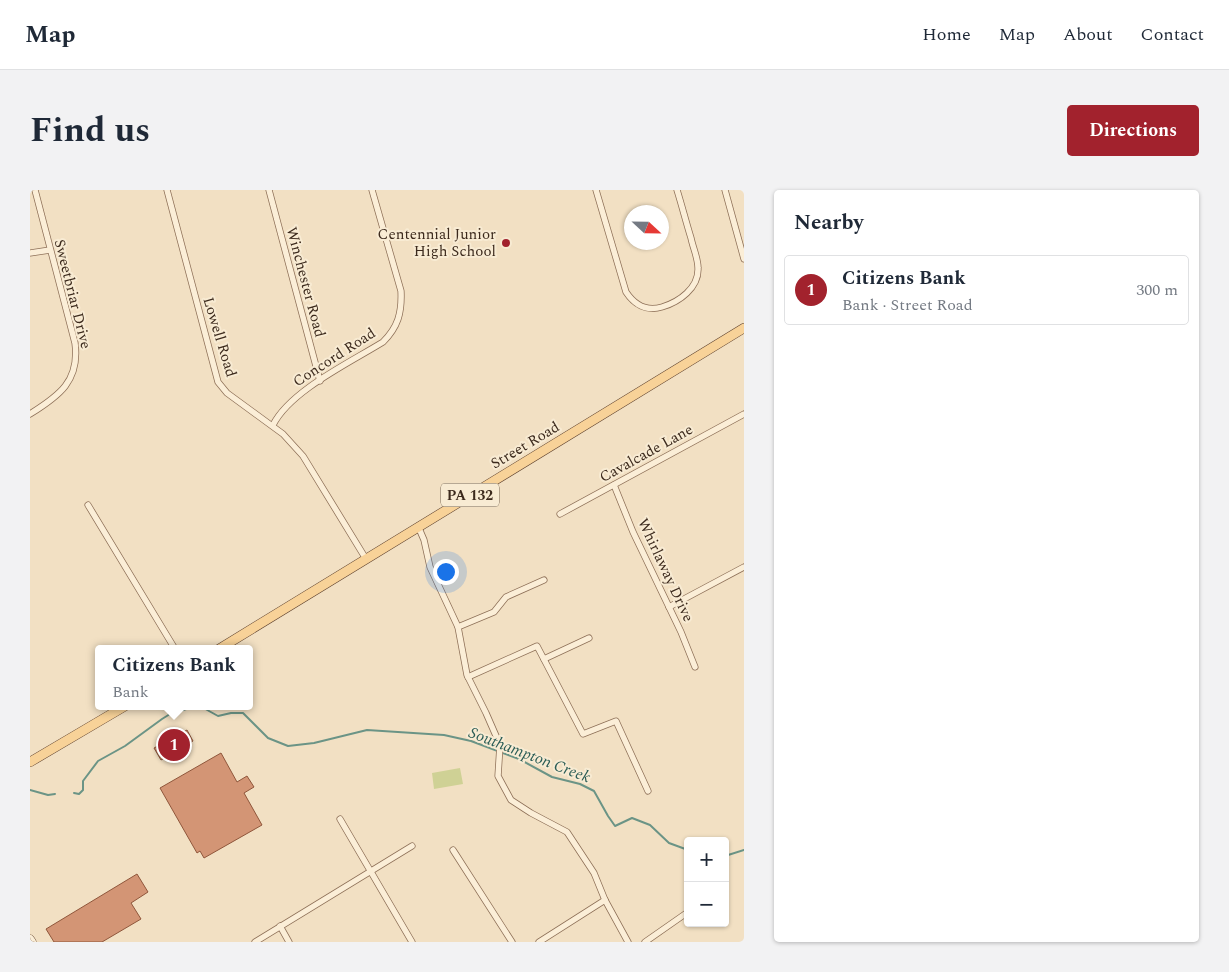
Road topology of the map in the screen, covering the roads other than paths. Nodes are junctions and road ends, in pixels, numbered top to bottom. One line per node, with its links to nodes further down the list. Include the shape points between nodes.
1 (35, 190): 8 (street, Sweetbriar Drive)
2 (167, 190): 15 (street, Lowell Road, via 218,382 227,393)
3 (269, 190): 12 (street, Winchester Road)
4 (372, 190): 12 (street, Concord Road, via 401,291 400,315 395,328 383,342)
5 (596, 190): 6 (street, via 626,292 640,306 656,308 687,294 697,278 698,264)
6 (677, 190)
7 (725, 190): 10 (street)
8 (50, 250): 9 (street); 13 (street, Sweetbriar Drive, via 76,343 76,358 73,375 64,389)
9 (30, 253)
10 (744, 259)
11 (744, 328): 19 (main road, Street Road / PA 132)
12 (320, 381): 15 (street, Concord Road, via 295,397)
13 (30, 414)
14 (744, 414): 16 (street, Cavalcade Lane)
15 (273, 425): 20 (street, Lowell Road, via 303,456)
16 (614, 485): 18 (street, Cavalcade Lane); 23 (street, Whirlaway Drive)
17 (88, 505): 26 (street)
18 (560, 514)
19 (418, 526): 20 (main road, Street Road / PA 132); 24 (street, via 430,567)
20 (366, 558): 27 (main road, Street Road / PA 132)
21 (744, 567): 23 (street)
22 (544, 580): 24 (street, via 506,598 494,612)
23 (669, 608): 29 (street, Whirlaway Drive)
24 (458, 627): 30 (street)
25 (589, 638): 28 (street)
26 (173, 645)
27 (225, 645)
28 (544, 659): 30 (street, via 537,646); 33 (street, via 583,734 616,721)
29 (694, 667)
30 (468, 677): 38 (street, via 500,745 498,776 511,800 567,832 594,873)
31 (118, 710): 32 (main road)
32 (30, 762)
33 (648, 791)
34 (340, 819): 37 (street)
35 (412, 846): 37 (street)
36 (453, 850): 46 (street)
37 (370, 871): 40 (street); 45 (street)
38 (605, 900): 47 (street); 48 (street)
39 (684, 915): 49 (street)
40 (280, 926): 43 (street); 44 (street)
41 (30, 938): 42 (street)
42 (32, 942)
43 (255, 942)
44 (289, 942)
45 (412, 942)
46 (512, 942)
47 (539, 942)
48 (628, 942)
49 (645, 942)

